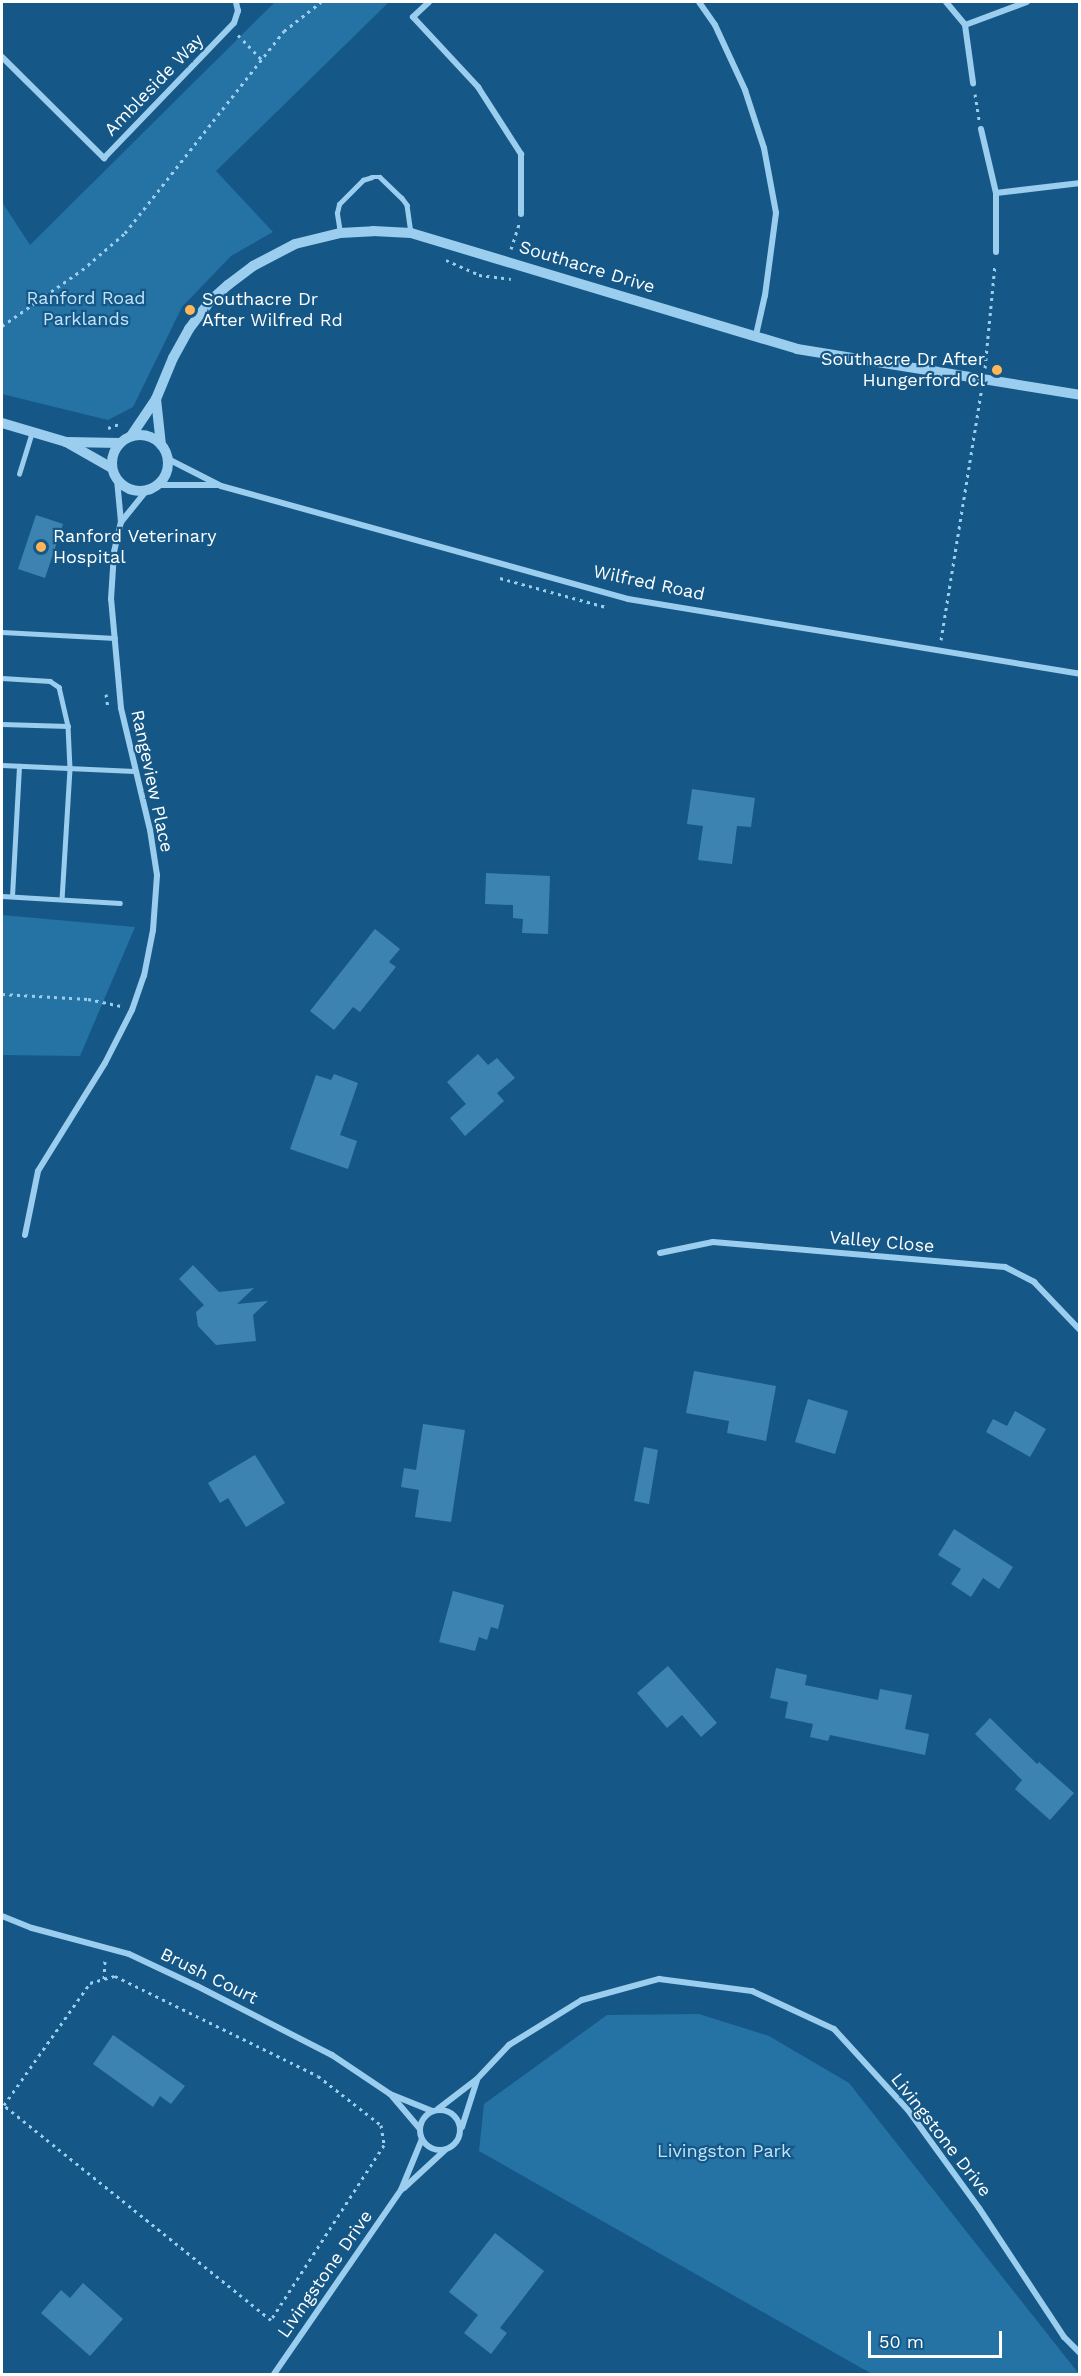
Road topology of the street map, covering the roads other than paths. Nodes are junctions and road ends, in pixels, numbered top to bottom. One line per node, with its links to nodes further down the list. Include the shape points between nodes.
1 (236, 2): 7 (street, Ambleside Way, via 238,11 230,28 104,158)
2 (429, 2): 12 (street, via 413,17 478,87 521,154)
3 (699, 2): 16 (street, via 715,25 745,90 764,148 776,213)
4 (946, 2): 6 (street)
5 (1027, 2): 6 (street)
6 (965, 25): 8 (street)
7 (2, 57)
8 (973, 83)
9 (981, 129): 11 (street)
10 (1080, 183): 11 (street)
11 (996, 194): 15 (street)
12 (521, 214)
13 (340, 233): 14 (street, Southacre Drive); 14 (lane, via 339,204 363,180 372,177 380,177 407,205); 18 (street, Southacre Drive, via 295,244 253,266 210,301 172,358)
14 (411, 233): 16 (street, Southacre Drive)
15 (996, 252)
16 (756, 334): 17 (street, Southacre Drive, via 816,352)
17 (1080, 395)
18 (156, 399): 21 (street, Southacre Drive); 24 (street, Southacre Drive)
19 (2, 423): 20 (street)
20 (32, 432): 22 (street); 27 (lane)
21 (131, 436): 23 (street); 24 (street, via 147,436)
22 (66, 442): 23 (street); 26 (street)
23 (120, 443): 26 (street)
24 (161, 445): 25 (street)
25 (168, 459): 29 (street); 30 (street, Wilfred Road)
26 (112, 468): 28 (street)
27 (20, 474)
28 (117, 480): 31 (street, via 130,489); 32 (street, Rangeview Place)
29 (158, 485): 30 (street, Wilfred Road); 31 (street, Wilfred Road)
30 (221, 486): 35 (street, Wilfred Road, via 628,599)
31 (147, 490): 32 (street, Rangeview Place)
32 (121, 522): 34 (street, Rangeview Place, via 112,575)
33 (2, 632): 34 (lane)
34 (115, 638): 42 (street, Rangeview Place, via 120,708)
35 (1080, 674)
36 (2, 678): 38 (lane, via 56,683)
37 (2, 724): 38 (lane)
38 (68, 726): 41 (lane)
39 (2, 765): 40 (lane)
40 (19, 766): 41 (lane); 44 (lane)
41 (70, 769): 42 (lane); 45 (lane)
42 (134, 771): 47 (street, Rangeview Place, via 157,875 153,930 144,976 105,1063 39,1171)
43 (2, 896): 44 (lane)
44 (12, 896): 45 (lane)
45 (62, 899): 46 (lane)
46 (120, 903)
47 (24, 1235)
48 (660, 1253): 49 (street, Valley Close, via 713,1242 1005,1267 1034,1282)
49 (1080, 1330)
50 (2, 1916): 52 (street, Brush Court, via 129,1954 332,2055)
51 (477, 2079): 53 (street, Livingstone Drive); 55 (street, Livingstone Drive); 59 (street, Livingstone Drive, via 509,2045 582,2000 659,1980 752,1991 834,2030 900,2102 979,2208 1064,2337)
52 (390, 2094): 53 (street, Brush Court); 54 (street, Brush Court)
53 (435, 2110): 54 (street); 55 (street, via 453,2114)
54 (420, 2128): 56 (street)
55 (461, 2128): 57 (street, via 460,2138)
56 (422, 2139): 57 (street, via 428,2146); 58 (street, Livingstone Drive)
57 (445, 2150): 58 (street, Livingstone Drive)
58 (401, 2190): 60 (street, Livingstone Drive)
59 (1080, 2353)
60 (274, 2374)

